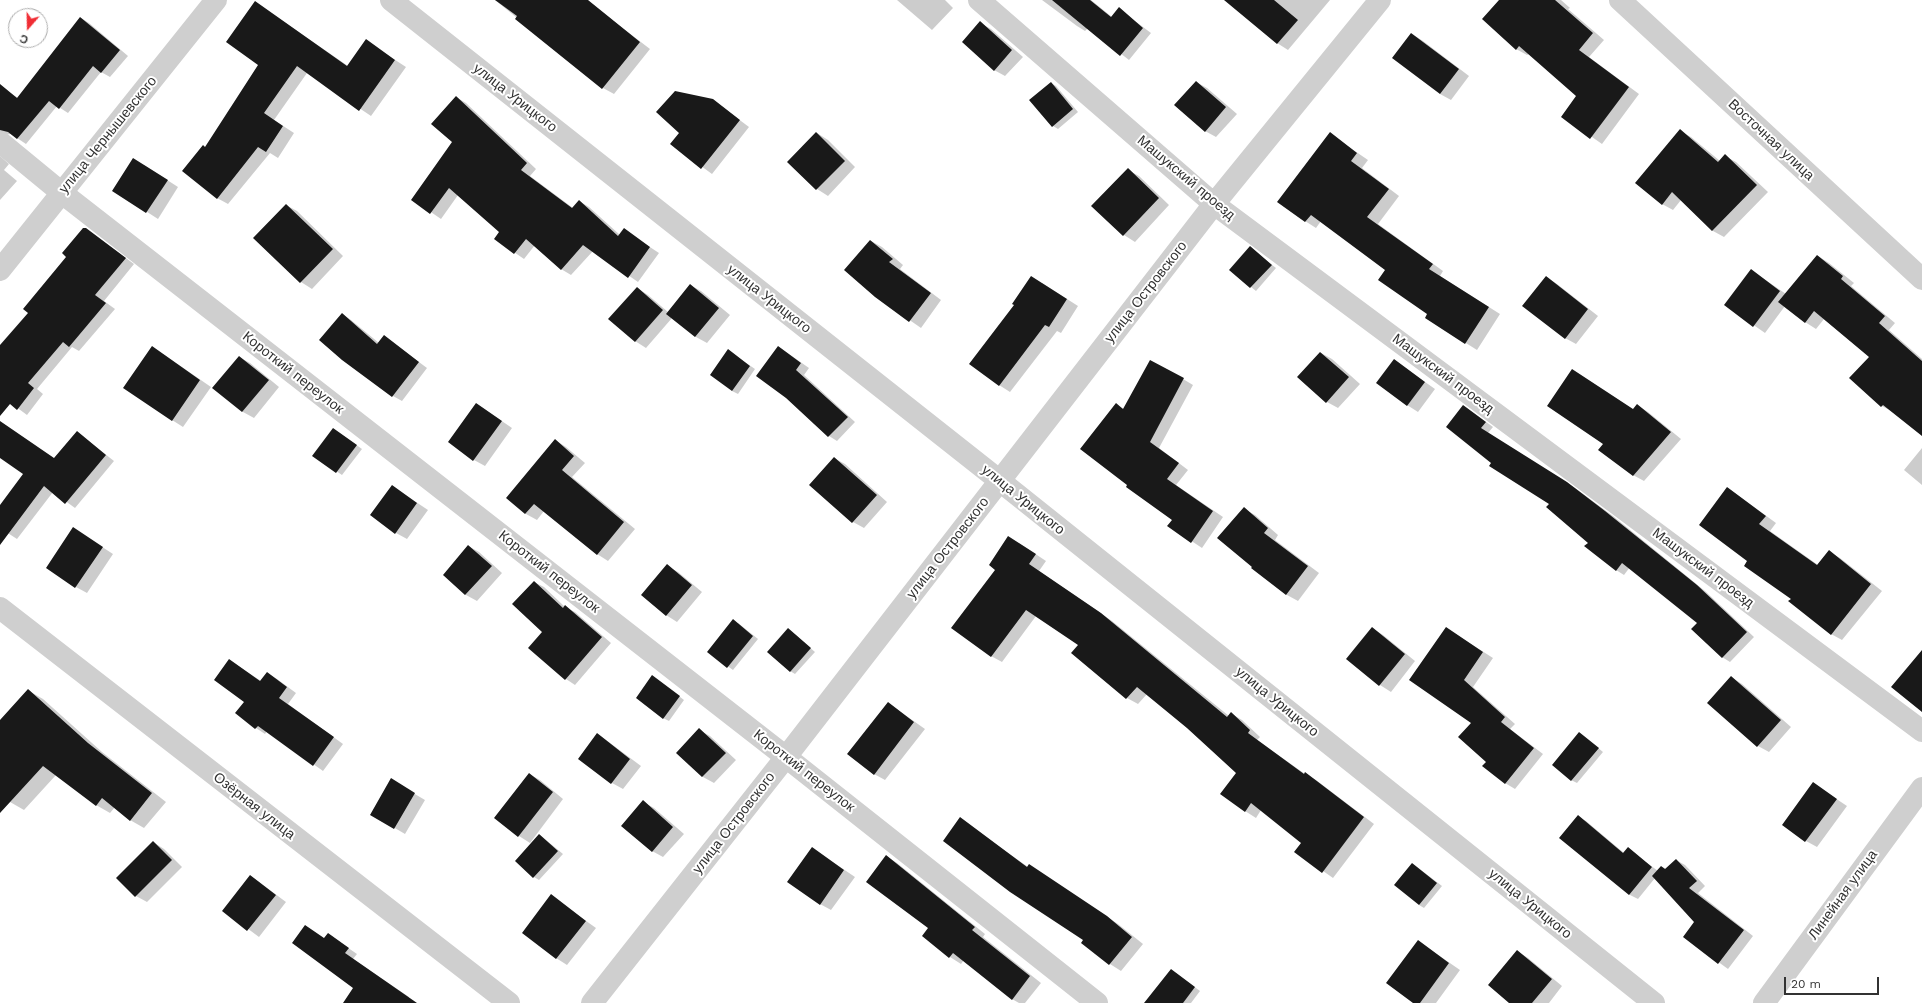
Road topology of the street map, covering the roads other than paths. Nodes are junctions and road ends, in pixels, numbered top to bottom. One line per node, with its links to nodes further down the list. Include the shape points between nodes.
1 (216, 0): 7 (street, улица Чернышевского)
2 (391, 0): 11 (street, улица Урицкого)
3 (979, 0): 8 (street, Машукский проезд)
4 (1380, 0): 8 (street, улица Островского)
5 (1620, 0): 10 (street, Восточная улица)
6 (0, 142): 7 (street, Короткий переулок)
7 (62, 193): 9 (street, улица Чернышевского); 14 (street, Короткий переулок)
8 (1214, 204): 11 (street, улица Островского); 13 (street, Машукский проезд)
9 (0, 270)
10 (1922, 280)
11 (1000, 481): 14 (street, улица Островского); 19 (street, улица Урицкого)
12 (0, 608): 16 (street, Озёрная улица)
13 (1922, 731)
14 (786, 757): 17 (street, улица Островского); 18 (street, Короткий переулок)
15 (1922, 788): 20 (street, Линейная улица)
16 (509, 1003)
17 (592, 1003)
18 (1097, 1003)
19 (1654, 1003)
20 (1764, 1003)

